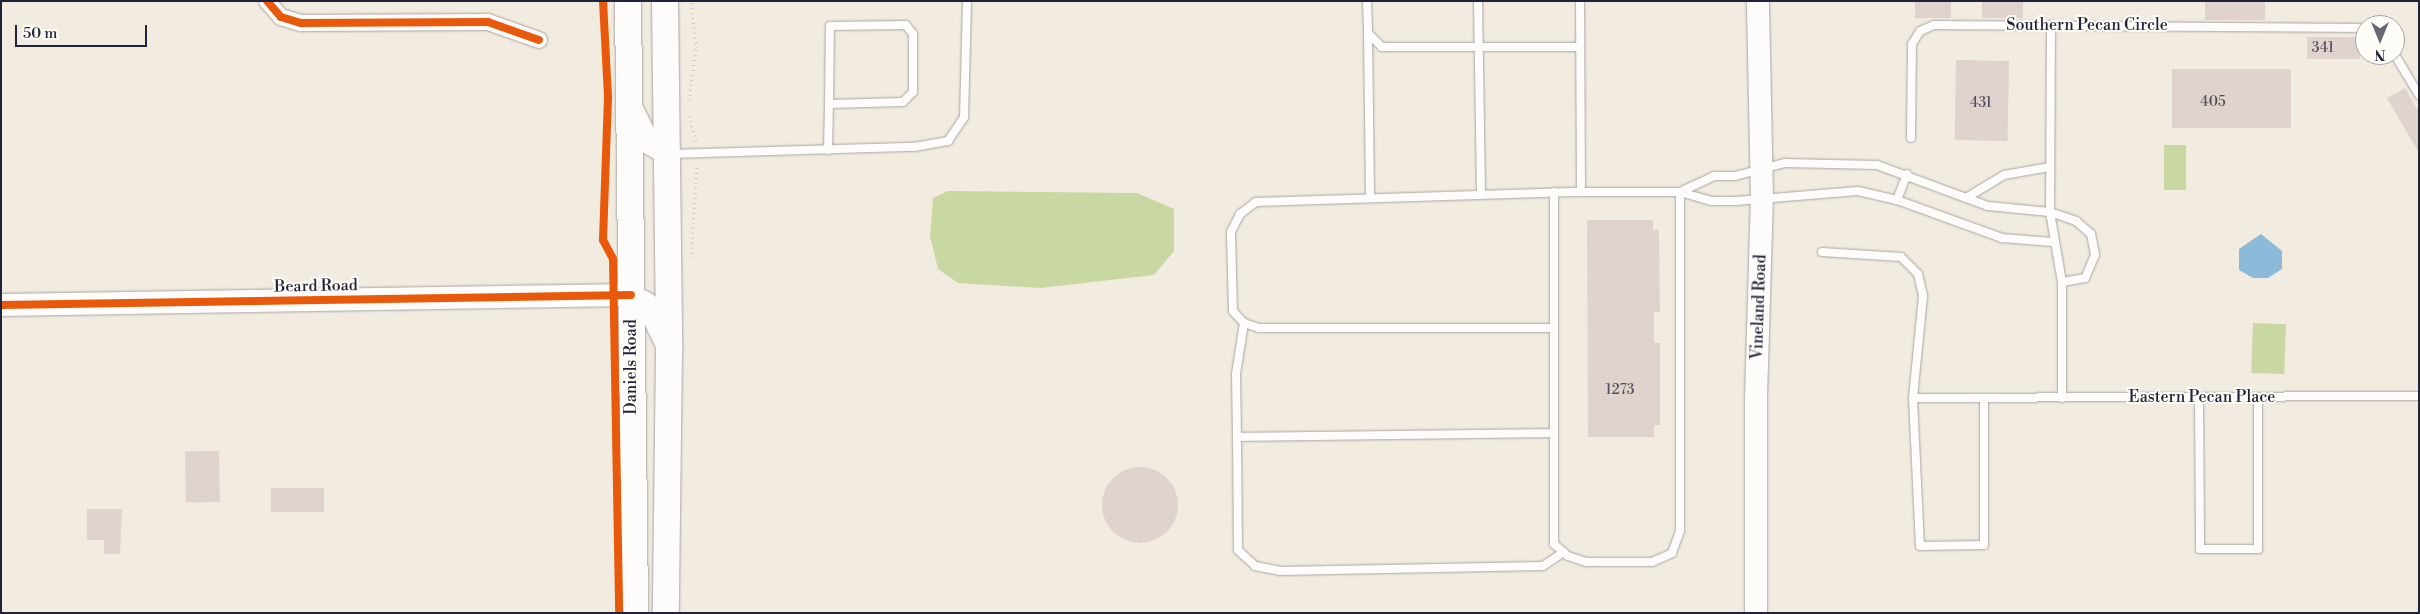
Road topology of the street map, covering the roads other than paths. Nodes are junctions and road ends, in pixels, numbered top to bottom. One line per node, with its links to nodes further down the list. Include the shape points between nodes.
1 (267, 1): 12 (street, via 281,17 301,23 488,22)
2 (628, 1): 17 (main road, Daniels Road)
3 (665, 1): 21 (main road)
4 (967, 1): 20 (lane, via 964,116 948,141 914,147)
5 (1367, 1): 11 (lane)
6 (1478, 1): 13 (lane)
7 (1580, 1): 14 (lane)
8 (1758, 1): 23 (main road, Vineland Road)
9 (2050, 25): 10 (lane, Southern Pecan Circle); 19 (lane, Southern Pecan Circle, via 1934,25 1920,31 1912,44); 22 (lane)
10 (2355, 28)
11 (1368, 33): 13 (lane, via 1382,47); 29 (lane)
12 (539, 40)
13 (1478, 47): 14 (lane); 28 (lane)
14 (1580, 47): 26 (lane)
15 (2401, 65): 16 (lane)
16 (2419, 95)
17 (628, 101): 21 (main road, via 650,143); 37 (main road, Daniels Road)
18 (829, 104): 18 (lane, via 830,26 906,25 913,34 913,92 903,102); 20 (lane)
19 (1911, 138)
20 (828, 150): 21 (lane)
21 (667, 154): 41 (main road)
22 (2050, 167): 31 (lane, via 2004,175); 33 (lane)
23 (1762, 169): 24 (lane, via 1785,163 1845,163); 27 (lane, via 1714,176); 30 (main road, Vineland Road)
24 (1907, 174): 31 (lane); 32 (lane)
25 (1554, 192): 26 (lane); 28 (lane); 40 (lane)
26 (1581, 192): 27 (lane)
27 (1680, 192): 30 (lane, via 1712,201); 50 (lane, via 1680,530 1672,553 1652,562 1587,562)
28 (1481, 195): 29 (lane)
29 (1370, 198): 39 (lane, via 1256,202 1240,214 1231,232 1233,311)
30 (1762, 198): 32 (lane, via 1858,191); 53 (main road, Vineland Road)
31 (1966, 198): 33 (lane, via 2020,212)
32 (1897, 200): 34 (lane, via 1964,228 2002,238)
33 (2050, 212): 34 (lane); 36 (lane, via 2076,221 2091,234 2095,255 2085,278)
34 (2052, 242): 36 (lane)
35 (1822, 252): 45 (lane, via 1901,257 1918,274 1923,296)
36 (2062, 282): 47 (lane)
37 (630, 295): 38 (main road, Beard Road); 41 (main road, via 647,304); 51 (main road, Daniels Road)
38 (1, 305)
39 (1244, 323): 40 (lane, via 1259,328); 49 (lane, via 1236,374)
40 (1551, 328): 48 (lane)
41 (669, 351): 52 (main road)
42 (2419, 396): 44 (lane, Eastern Pecan Place)
43 (2199, 397): 44 (lane, Eastern Pecan Place); 44 (lane, via 2200,549 2258,549); 47 (lane, Eastern Pecan Place)
44 (2258, 397)
45 (1913, 398): 46 (lane, Eastern Pecan Place); 46 (lane, via 1920,546 1984,545)
46 (1984, 398): 47 (lane, Eastern Pecan Place)
47 (2062, 398)
48 (1553, 433): 49 (lane); 50 (lane, via 1554,544)
49 (1237, 437): 50 (lane, via 1238,550 1255,566 1280,571 1543,566)
50 (1564, 552)
51 (636, 613)
52 (666, 613)
53 (1756, 613)

